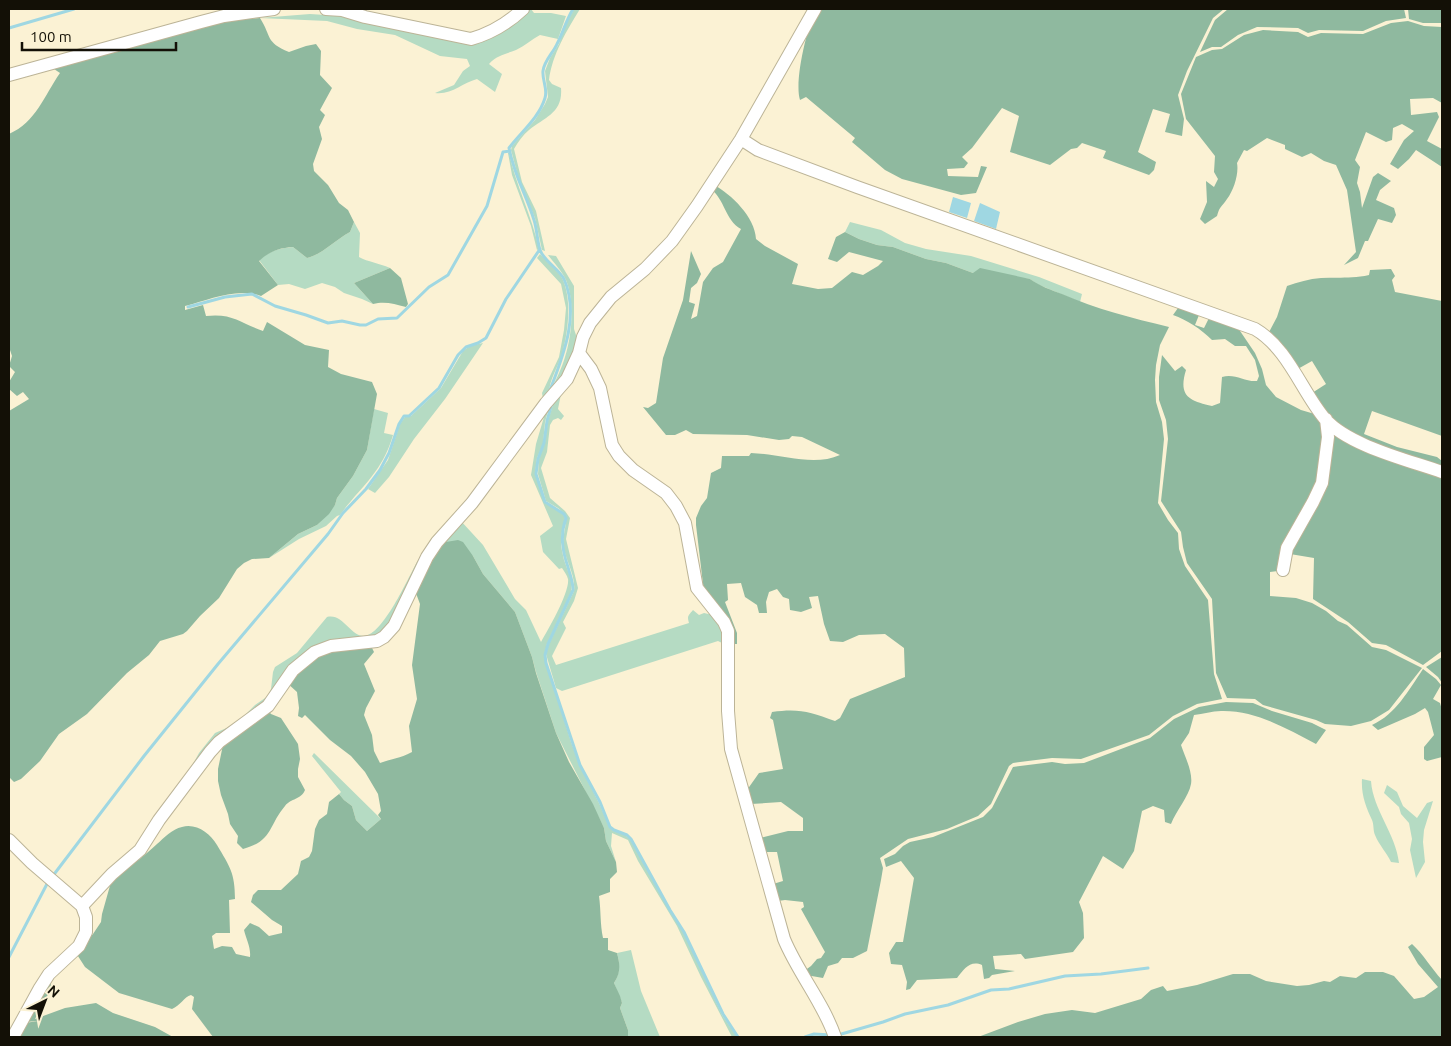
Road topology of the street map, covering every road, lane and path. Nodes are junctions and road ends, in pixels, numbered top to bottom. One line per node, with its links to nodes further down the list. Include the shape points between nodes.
1 (274, 9): 5 (street, via 224,16)
2 (326, 9): 3 (street, via 471,39 500,28)
3 (523, 9)
4 (815, 9): 6 (street)
5 (9, 75)
6 (741, 139): 7 (street, via 672,241 611,297 590,323); 8 (street, via 758,150 857,187 1255,329 1288,362)
7 (580, 352): 12 (street, via 567,379 427,557 399,618 384,637 368,643 331,646 315,652 293,670 268,706 218,742 140,850); 14 (street, via 600,388 612,445 633,470 666,493 676,506 685,523 697,588 728,632 731,749 784,939)
8 (1326, 419): 9 (street, via 1369,447); 10 (street, via 1328,437 1322,483 1287,548)
9 (1442, 472)
10 (1283, 570)
11 (9, 840): 12 (street)
12 (82, 906): 13 (street, via 86,932 79,946 49,974)
13 (13, 1037)
14 (835, 1037)

